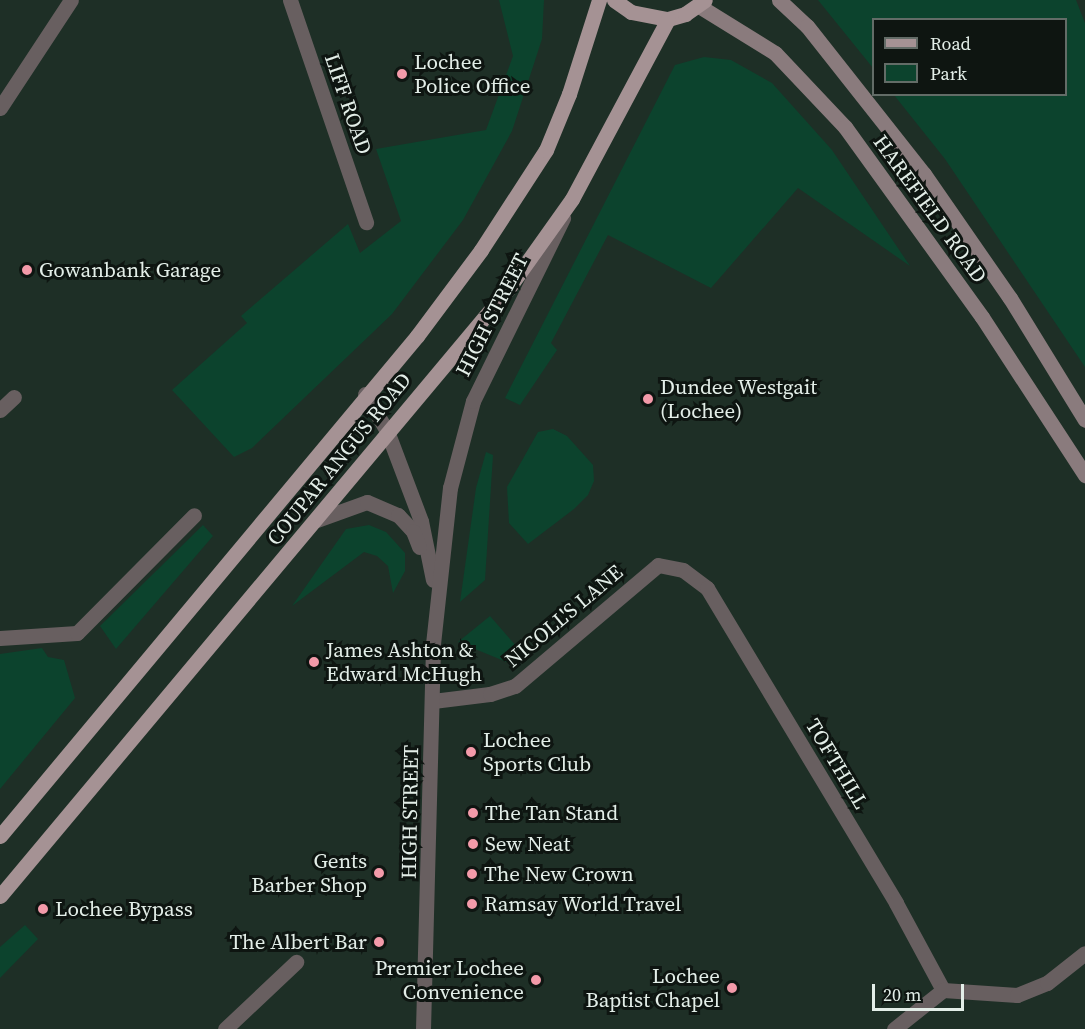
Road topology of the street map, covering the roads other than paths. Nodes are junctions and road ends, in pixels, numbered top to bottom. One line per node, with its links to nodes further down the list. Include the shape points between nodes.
1 (71, 0): 8 (street)
2 (290, 0): 10 (street, LIFF ROAD)
3 (599, 0): 11 (main road, COUPAR ANGUS ROAD, via 569,94 546,150 482,250 417,336)
4 (614, 0): 7 (main road, via 631,12)
5 (779, 0): 14 (street, HAREFIELD ROAD, via 807,26 924,174 1010,298)
6 (702, 3): 7 (main road); 16 (street, HAREFIELD ROAD, via 776,53 845,127 982,317)
7 (668, 19): 9 (main road, COUPAR ANGUS ROAD)
8 (0, 108)
9 (572, 199): 15 (main road, COUPAR ANGUS ROAD, via 508,289); 20 (street, HIGH STREET, via 473,401 450,488)
10 (366, 222)
11 (365, 394): 15 (street, HIGH STREET); 23 (main road, COUPAR ANGUS ROAD)
12 (14, 397): 13 (street)
13 (0, 410)
14 (1085, 420)
15 (387, 431): 18 (main road, COUPAR ANGUS ROAD); 20 (street, HIGH STREET, via 421,521)
16 (1085, 476)
17 (194, 514): 21 (street, via 77,633)
18 (317, 520): 20 (street, HIGH STREET, via 367,502 398,515 413,531); 24 (main road, COUPAR ANGUS ROAD)
19 (683, 570): 22 (street, NICOLL'S LANE, via 658,565 515,686 490,694); 27 (street, TOFTHILL, via 707,588 896,903)
20 (436, 595): 22 (street, HIGH STREET)
21 (0, 638)
22 (433, 701): 29 (street, HIGH STREET)
23 (0, 836)
24 (0, 896)
25 (1085, 953): 27 (street, via 1047,983 1017,995)
26 (296, 962): 28 (street)
27 (943, 990): 30 (street)
28 (225, 1029)
29 (423, 1029)
30 (894, 1029)

